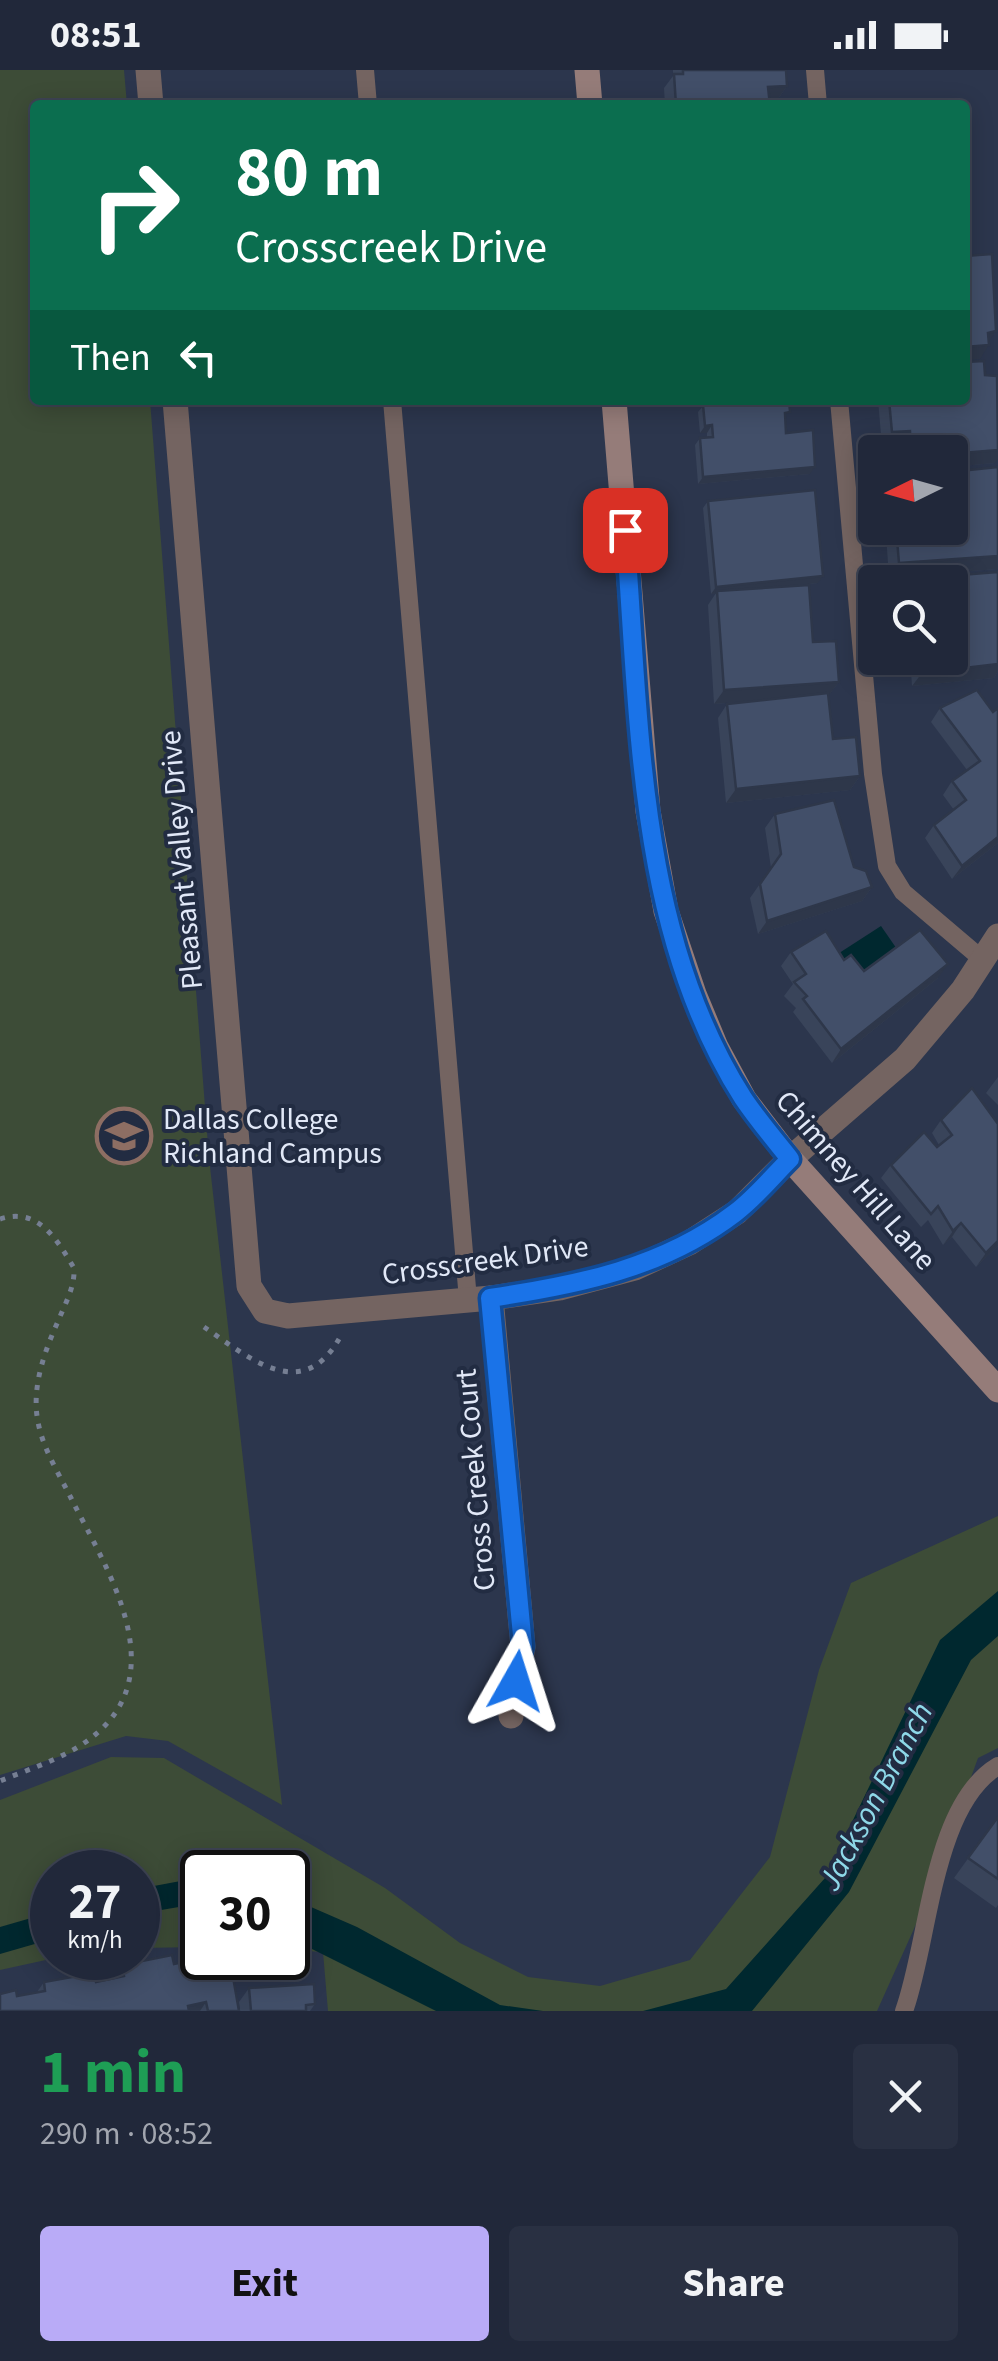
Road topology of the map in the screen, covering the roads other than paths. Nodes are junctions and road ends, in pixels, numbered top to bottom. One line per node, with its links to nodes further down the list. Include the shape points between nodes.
1 (148, 70): 5 (street)
2 (365, 70): 6 (lane)
3 (587, 70): 7 (street)
4 (815, 70): 8 (lane)
5 (151, 100)
6 (368, 100)
7 (590, 100)
8 (818, 100)
9 (175, 405): 17 (street, Pleasant Valley Drive, via 249,1286)
10 (392, 405): 16 (lane)
11 (614, 405): 15 (street, Chimney Hill Lane, via 648,811 666,912 716,1047)
12 (839, 405): 14 (lane, via 887,866 903,892)
13 (998, 936): 14 (street, Crosscreek Drive)
14 (982, 960): 15 (street, Crosscreek Drive, via 904,1059)
15 (790, 1159): 16 (street, Crosscreek Drive, via 737,1212 636,1268); 18 (street, Chimney Hill Lane)
16 (479, 1299): 17 (street, Crosscreek Drive, via 288,1316); 19 (street, Cross Creek Court, via 523,1646)
17 (265, 1311)
18 (998, 1390)
19 (510, 1716)
20 (998, 1766): 21 (lane, via 966,1798 948,1834)
21 (904, 2011)

